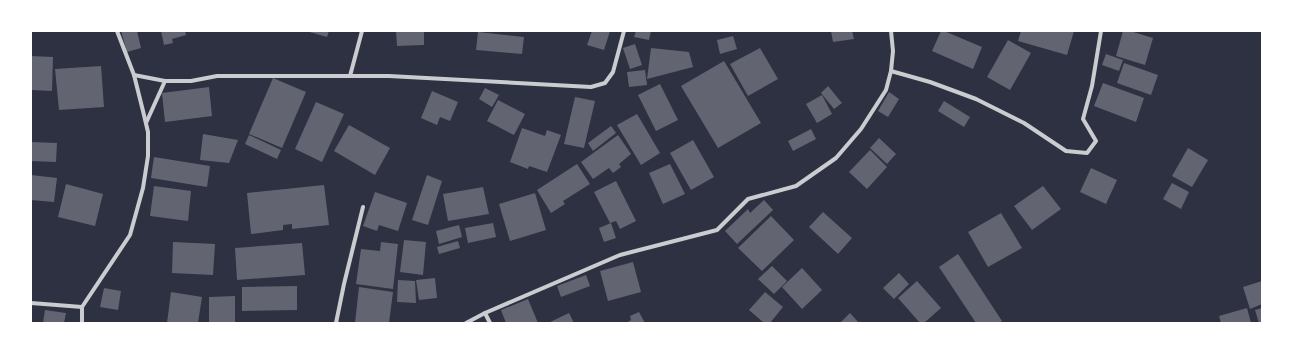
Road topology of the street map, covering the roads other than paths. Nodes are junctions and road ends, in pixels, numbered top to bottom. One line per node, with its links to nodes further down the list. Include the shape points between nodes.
1 (117, 31): 7 (street)
2 (362, 31): 8 (street)
3 (624, 31): 8 (street, via 613,72 605,83 591,87)
4 (892, 31): 6 (street)
5 (1101, 31): 6 (street, via 1092,86 1083,119 1096,141 1086,153 1066,151 1024,123 976,99)
6 (891, 71): 14 (street, via 886,90 862,129 836,158 796,186 748,200 717,230 620,255)
7 (134, 75): 9 (street); 10 (street)
8 (350, 76): 9 (street, via 217,76 191,81)
9 (165, 81): 10 (street)
10 (146, 124): 13 (street, via 148,156 143,188 130,235)
11 (363, 208): 16 (street)
12 (31, 302): 13 (street)
13 (82, 307): 15 (street)
14 (485, 313): 17 (street); 18 (street)
15 (82, 323)
16 (336, 323)
17 (466, 323)
18 (490, 323)

